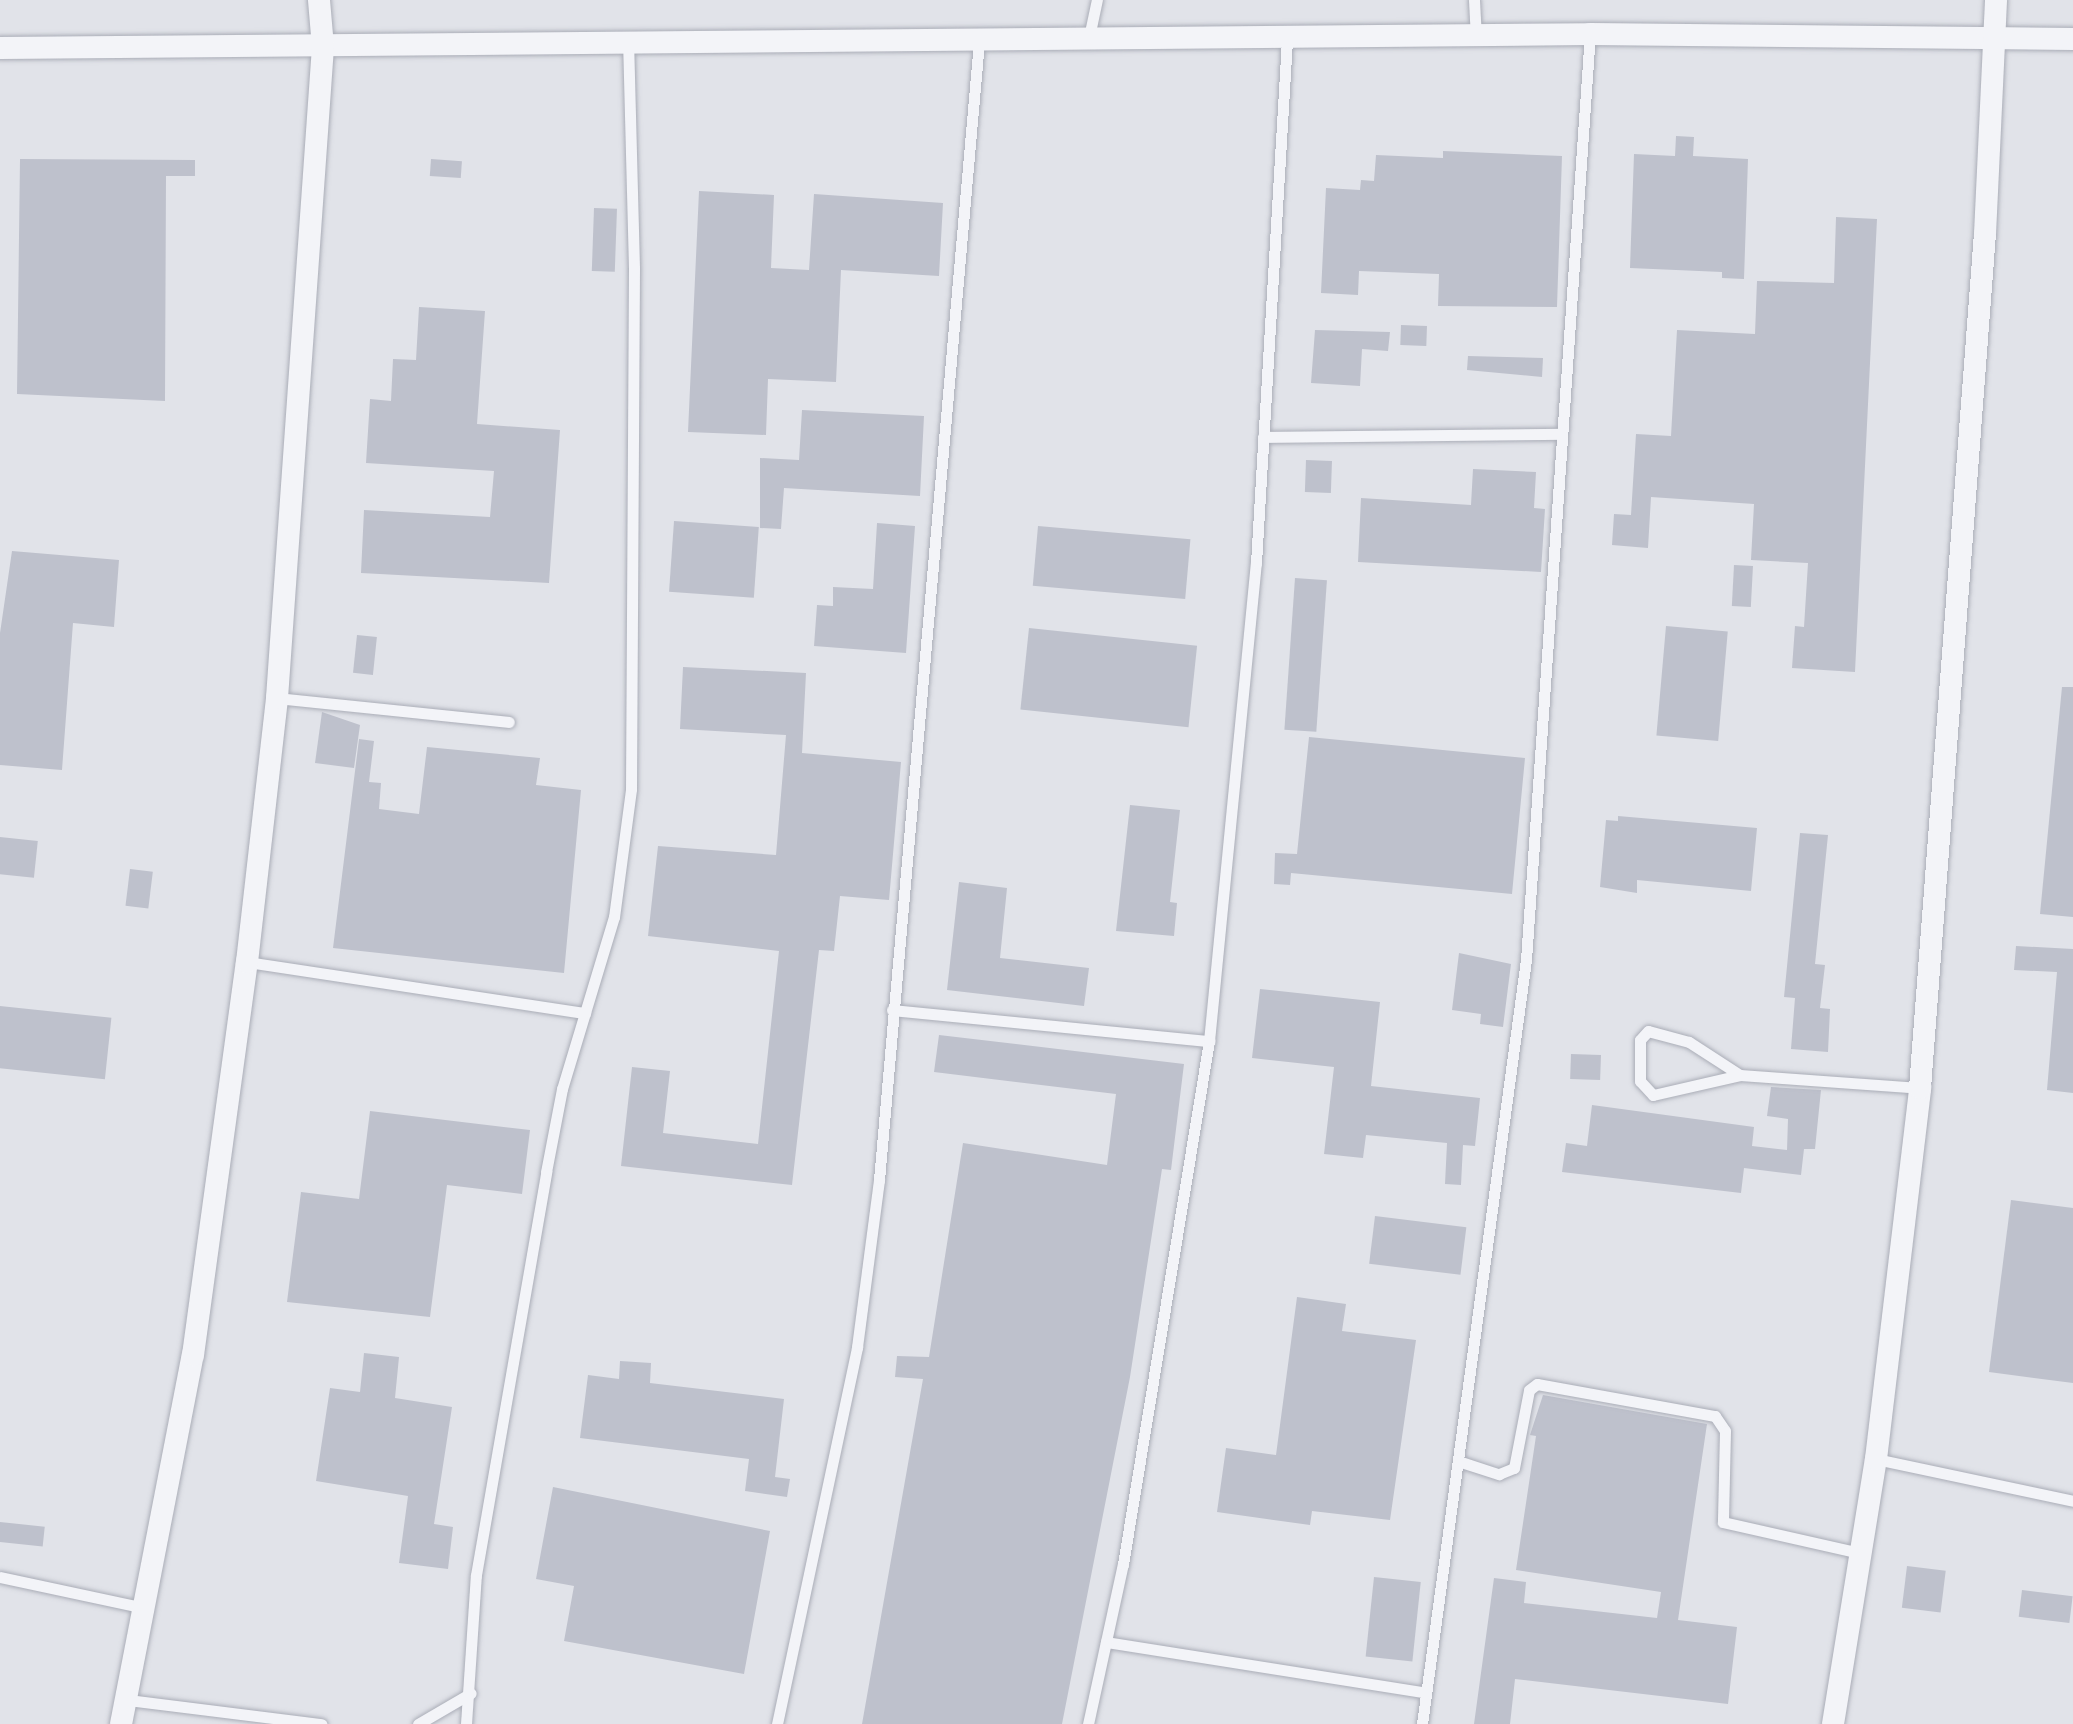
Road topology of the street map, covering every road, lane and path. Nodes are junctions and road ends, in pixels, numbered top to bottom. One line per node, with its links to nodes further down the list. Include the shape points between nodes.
1 (319, 0): 13 (street)
2 (1096, 0): 6 (lane)
3 (1474, 0): 7 (lane)
4 (1996, 0): 8 (street)
5 (1590, 34): 7 (street); 8 (street); 15 (lane)
6 (1089, 37): 10 (street); 11 (street)
7 (1476, 38): 10 (street)
8 (1997, 38): 9 (street); 24 (street)
9 (2073, 39)
10 (1287, 40): 16 (lane)
11 (979, 42): 12 (street); 20 (lane)
12 (628, 45): 13 (street); 21 (lane, via 634,268 630,789 614,917)
13 (322, 47): 14 (street); 17 (street)
14 (0, 48)
15 (1561, 434): 16 (lane); 26 (lane, via 1526,960)
16 (1263, 437): 22 (lane)
17 (276, 698): 18 (lane); 19 (street)
18 (510, 722)
19 (247, 962): 21 (lane); 30 (street, via 194,1356)
20 (892, 1010): 22 (lane); 39 (lane, via 857,1347)
21 (585, 1012): 33 (lane, via 546,1172 476,1575)
22 (1210, 1041): 31 (lane)
23 (1740, 1074): 23 (lane, via 1689,1042 1648,1032 1640,1040 1640,1081 1653,1095); 24 (lane)
24 (1920, 1088): 25 (street)
25 (1876, 1460): 27 (lane); 28 (street)
26 (1460, 1462): 28 (lane, via 1499,1474 1514,1468 1529,1390 1536,1384 1714,1416 1725,1431 1723,1522); 32 (lane)
27 (2073, 1501)
28 (1860, 1553): 42 (street)
29 (0, 1577): 30 (lane)
30 (146, 1608): 34 (street)
31 (1106, 1642): 32 (lane); 40 (lane)
32 (1422, 1692): 41 (lane)
33 (471, 1693): 37 (lane); 38 (lane)
34 (128, 1700): 35 (street); 36 (lane)
35 (121, 1724)
36 (322, 1724)
37 (418, 1724)
38 (466, 1724)
39 (776, 1724)
40 (1088, 1724)
41 (1422, 1724)
42 (1833, 1724)

